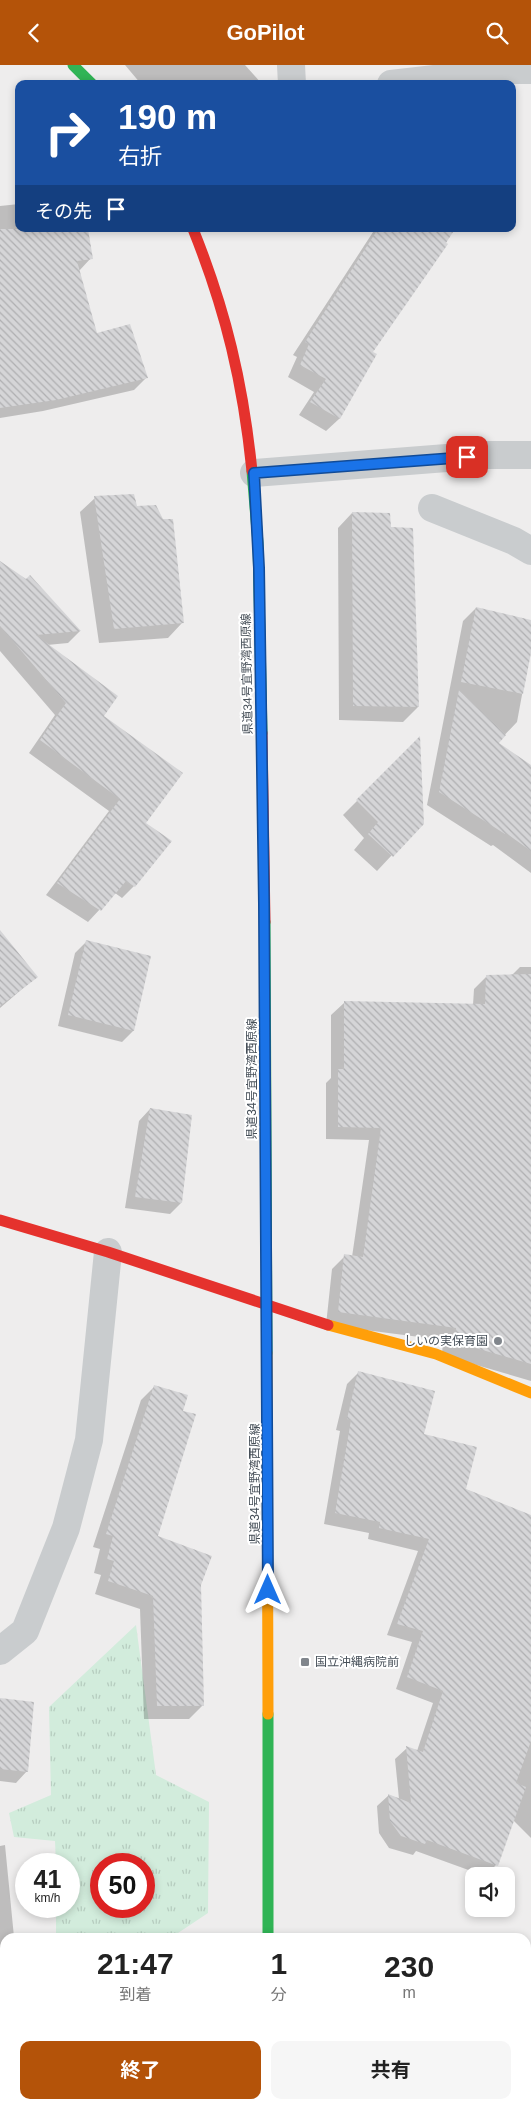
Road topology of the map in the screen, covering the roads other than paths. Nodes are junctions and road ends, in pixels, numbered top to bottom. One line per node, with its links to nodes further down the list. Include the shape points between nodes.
1 (73, 65): 4 (main road)
2 (291, 65): 5 (street)
3 (518, 68): 6 (street)
4 (88, 80)
5 (292, 80)
6 (423, 80)
7 (196, 232): 9 (main road, 県道34号宜野湾西原線, via 230,332)
8 (531, 455): 9 (street, via 485,455)
9 (254, 473): 14 (main road, 県道34号宜野湾西原線, via 262,675)
10 (432, 508): 11 (street)
11 (531, 551)
12 (0, 1220): 13 (main road)
13 (108, 1252): 14 (main road); 16 (street, via 89,1440 66,1528 25,1631)
14 (268, 1306): 15 (main road, via 315,1323 436,1354); 17 (main road, 県道34号宜野湾西原線)
15 (531, 1393)
16 (0, 1651)
17 (268, 1933)

